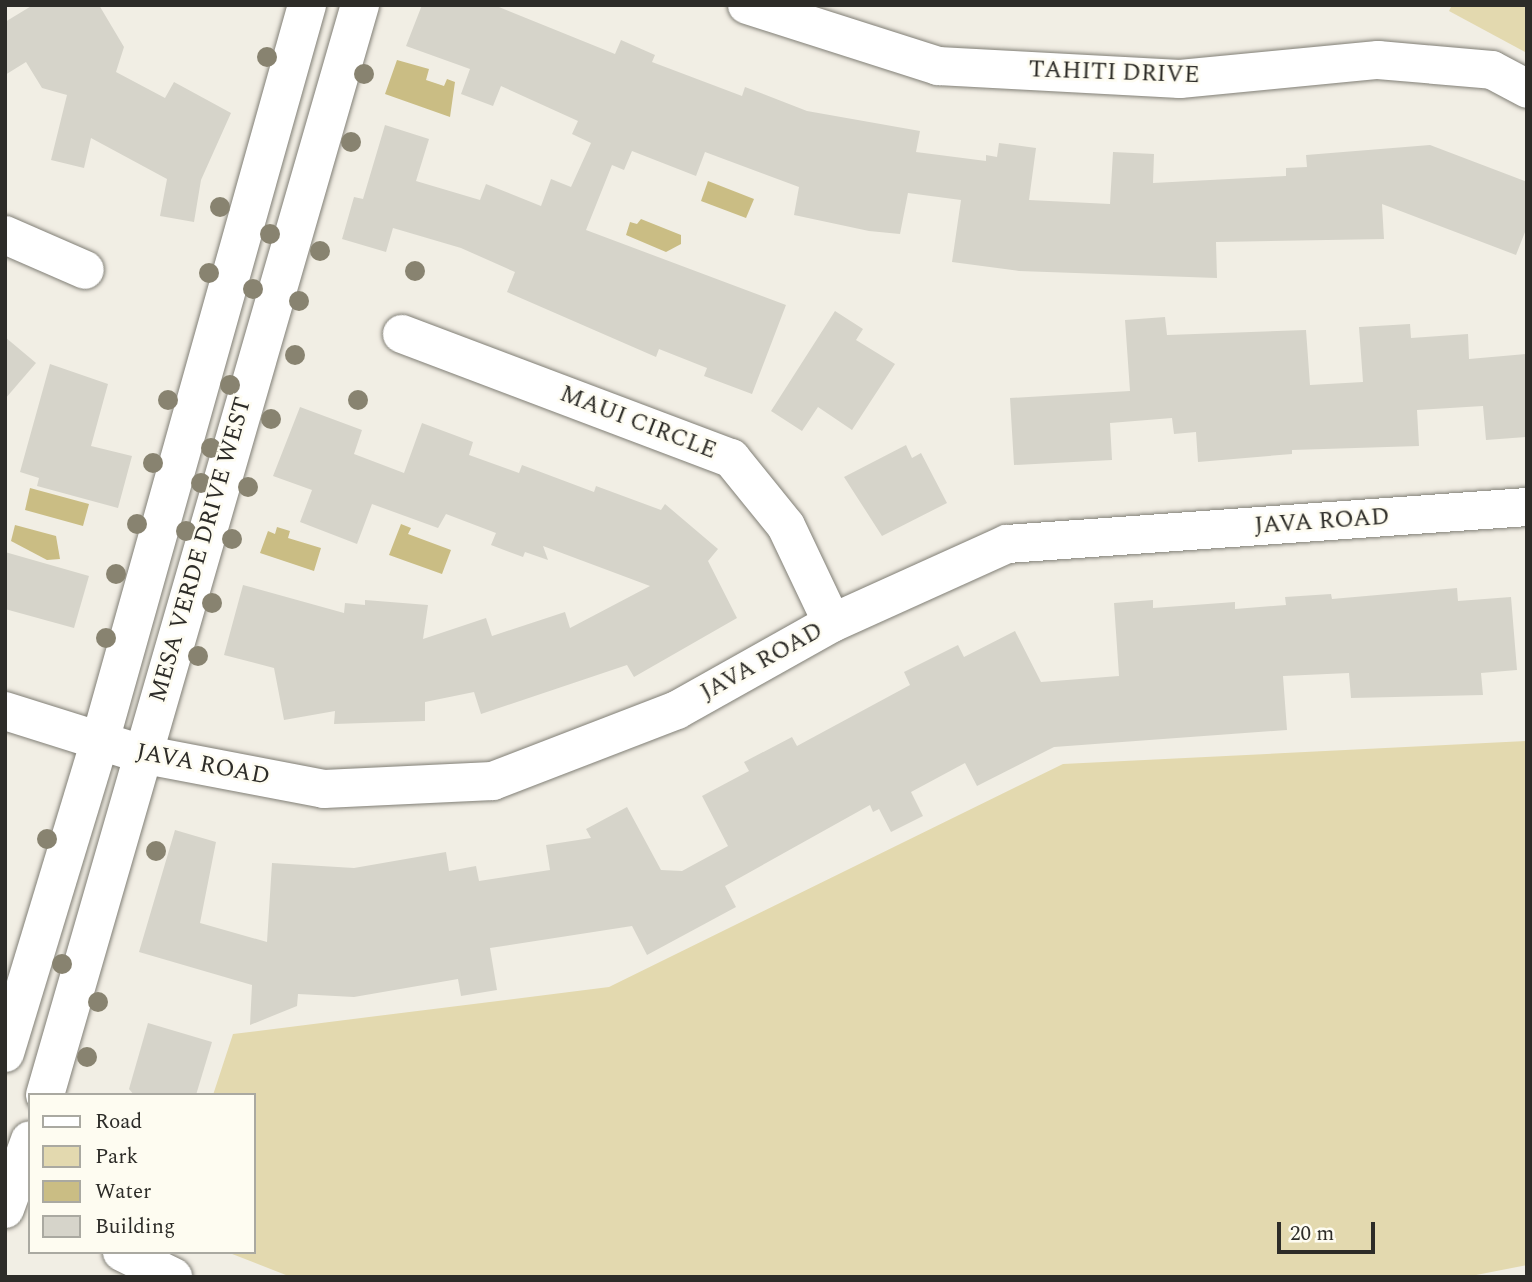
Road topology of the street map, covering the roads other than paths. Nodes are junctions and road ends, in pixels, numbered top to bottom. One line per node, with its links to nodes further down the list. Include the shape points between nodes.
1 (307, 5): 11 (street, MESA VERDE DRIVE WEST)
2 (360, 5): 12 (street, MESA VERDE DRIVE WEST)
3 (747, 5): 4 (street, TAHITI DRIVE, via 938,66 1180,79 1378,60 1492,70)
4 (1527, 89)
5 (5, 235): 6 (street)
6 (85, 270)
7 (402, 334): 9 (street, MAUI CIRCLE, via 731,458 786,526)
8 (1527, 507): 9 (street, JAVA ROAD, via 1007,544)
9 (832, 623): 12 (street, JAVA ROAD, via 677,710 493,781 324,789)
10 (5, 711): 11 (street, JAVA ROAD)
11 (100, 741): 12 (street, JAVA ROAD); 13 (street, MESA VERDE DRIVE WEST)
12 (141, 754): 14 (street, MESA VERDE DRIVE WEST)
13 (5, 1053)
14 (46, 1093)
15 (28, 1147): 16 (street)
16 (12, 1205)
17 (126, 1254): 18 (street)
18 (173, 1277)

